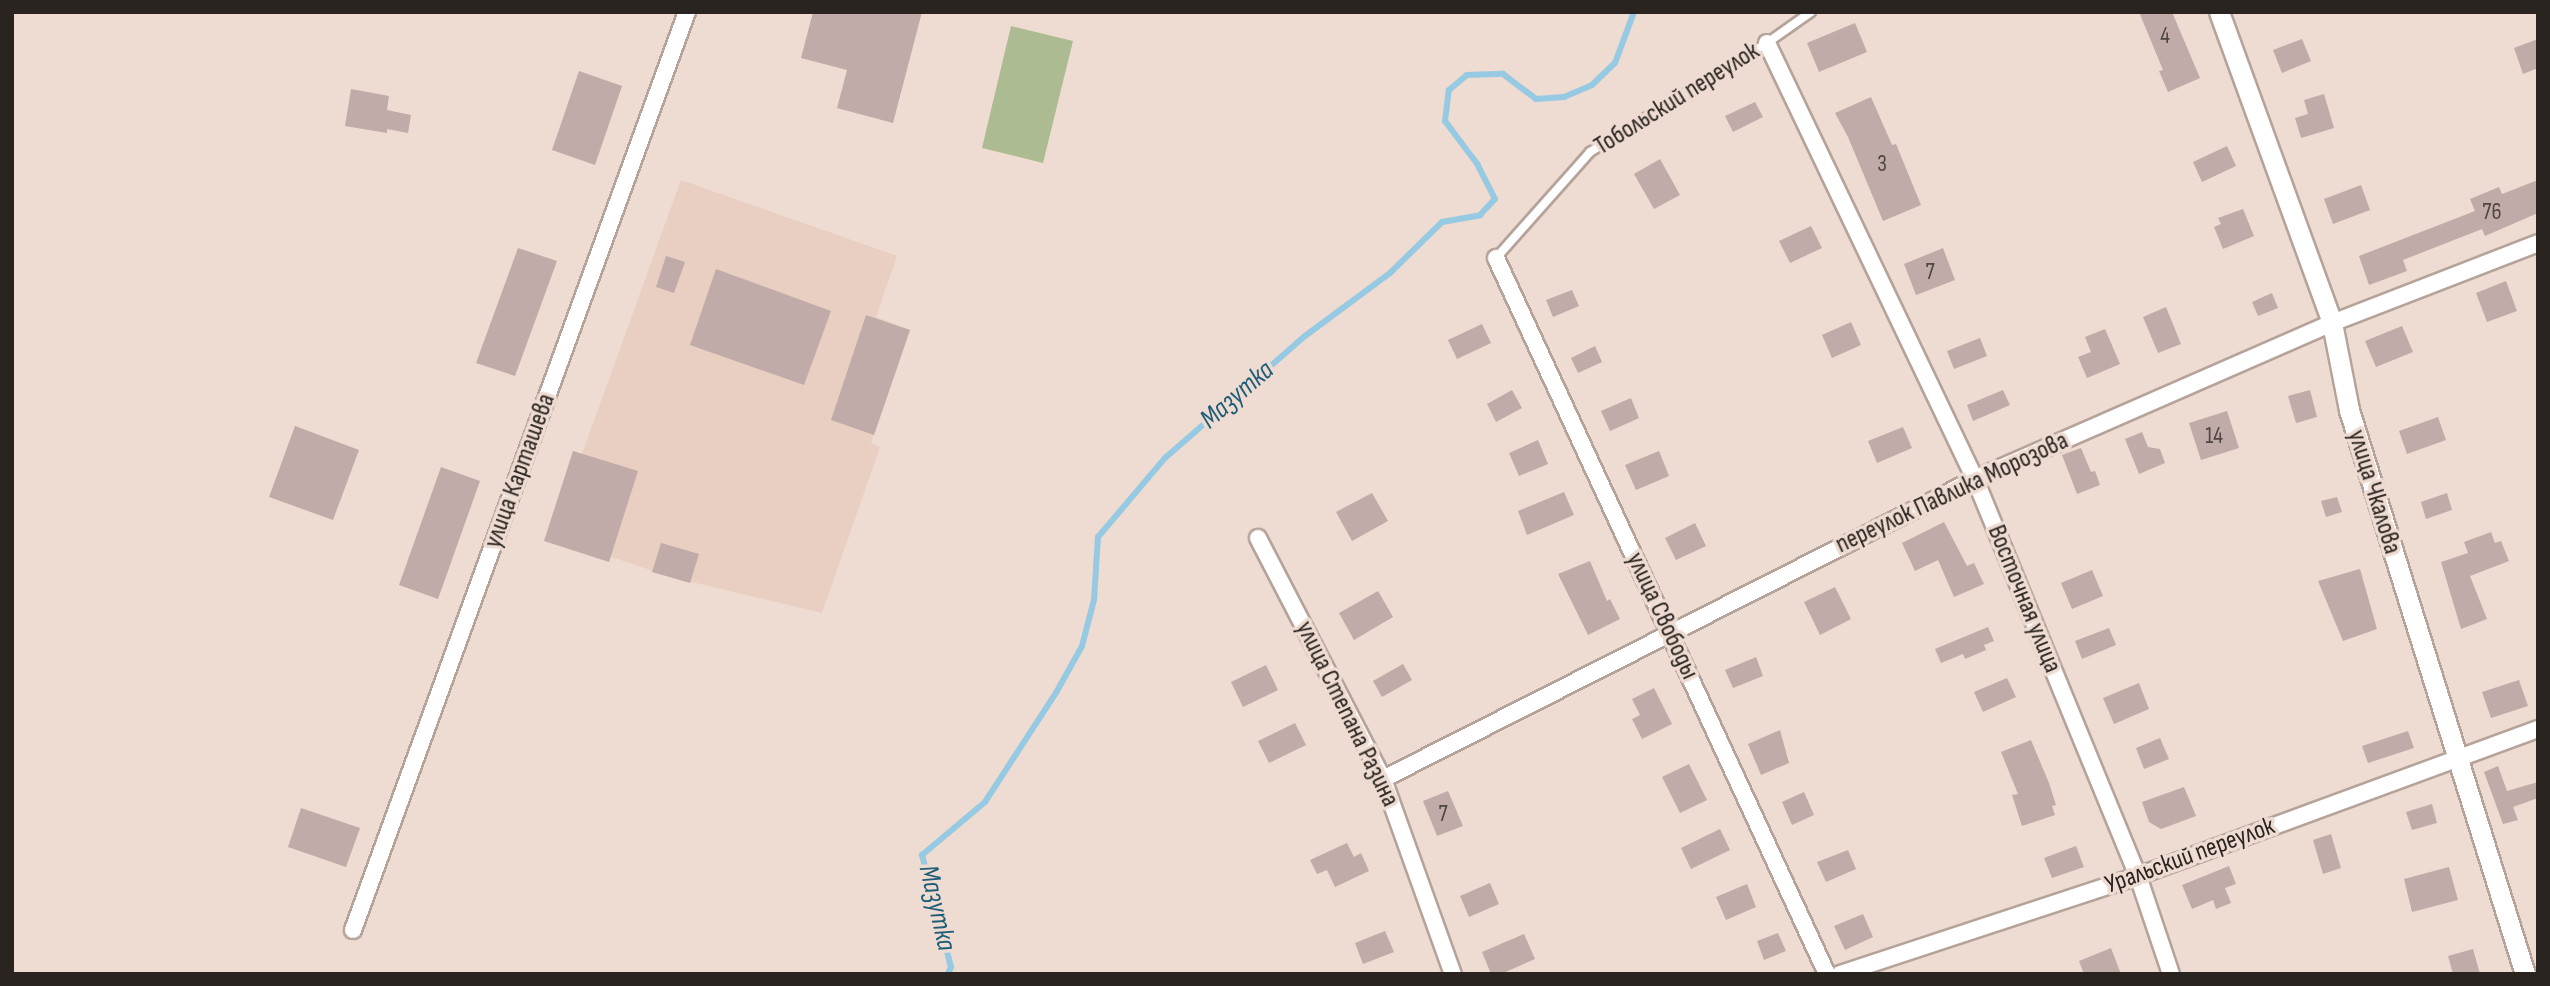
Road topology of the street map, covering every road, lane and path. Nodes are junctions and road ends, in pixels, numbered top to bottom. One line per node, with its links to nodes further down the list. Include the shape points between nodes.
1 (687, 12): 15 (street, улица Карташева)
2 (1811, 12): 4 (lane, Тобольский переулок)
3 (2219, 12): 7 (street, улица Чкалова)
4 (1767, 43): 6 (lane, Тобольский переулок, via 1590,152); 8 (street, Восточная улица)
5 (2538, 243): 7 (street, переулок Павлика Морозова)
6 (1496, 258): 10 (street, улица Свободы)
7 (2332, 323): 8 (street, переулок Павлика Морозова); 12 (street, улица Чкалова, via 2349,410)
8 (1975, 479): 10 (street, переулок Павлика Морозова); 14 (street, Восточная улица)
9 (1258, 538): 13 (street, улица Степана Разина)
10 (1670, 631): 13 (street, переулок Павлика Морозова); 17 (street, улица Свободы)
11 (2538, 729): 12 (street, Уральский переулок)
12 (2457, 758): 14 (street, Уральский переулок); 20 (street, улица Чкалова)
13 (1383, 779): 16 (street, улица Степана Разина)
14 (2138, 876): 18 (street, Уральский переулок); 19 (street, Восточная улица)
15 (353, 930)
16 (1453, 974)
17 (1827, 974)
18 (1840, 974)
19 (2171, 974)
20 (2525, 974)

